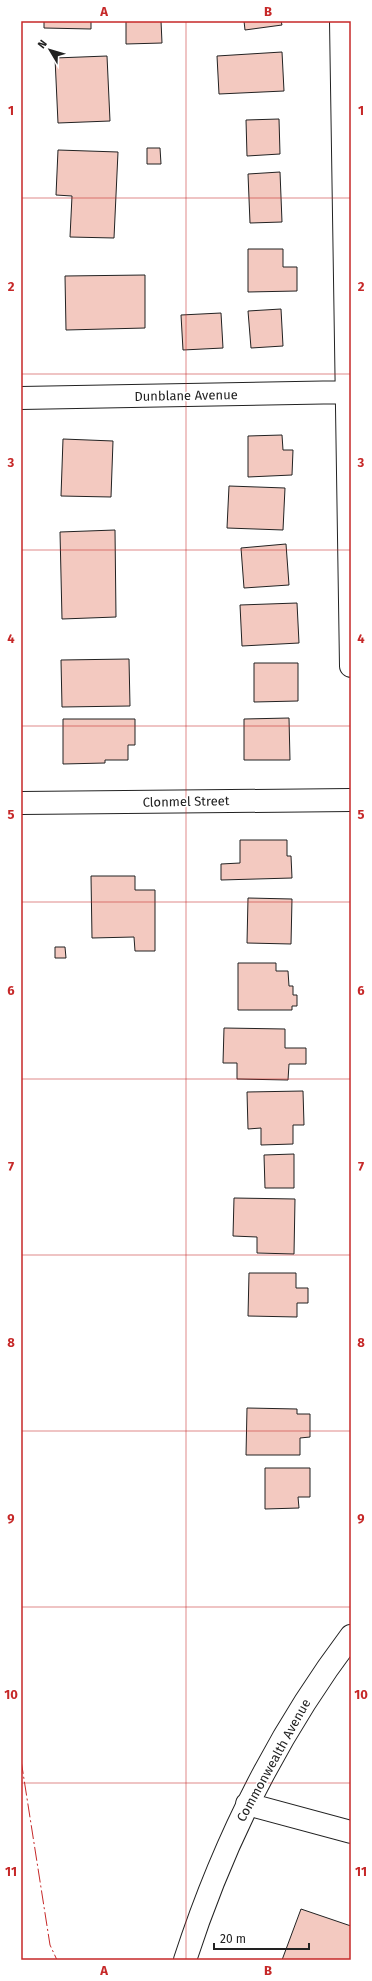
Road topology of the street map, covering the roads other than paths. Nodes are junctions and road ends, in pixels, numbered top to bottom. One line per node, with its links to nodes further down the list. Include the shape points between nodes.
1 (341, 21): 2 (street)
2 (349, 392): 3 (street, Dunblane Avenue); 4 (street)
3 (21, 398)
4 (351, 666)
5 (351, 800): 6 (street, Clonmel Street)
6 (21, 803)
7 (351, 1636): 8 (street, Commonwealth Avenue, via 290,1726)
8 (247, 1804): 9 (street); 10 (street, Commonwealth Avenue, via 216,1874)
9 (351, 1832)
10 (185, 1960)

